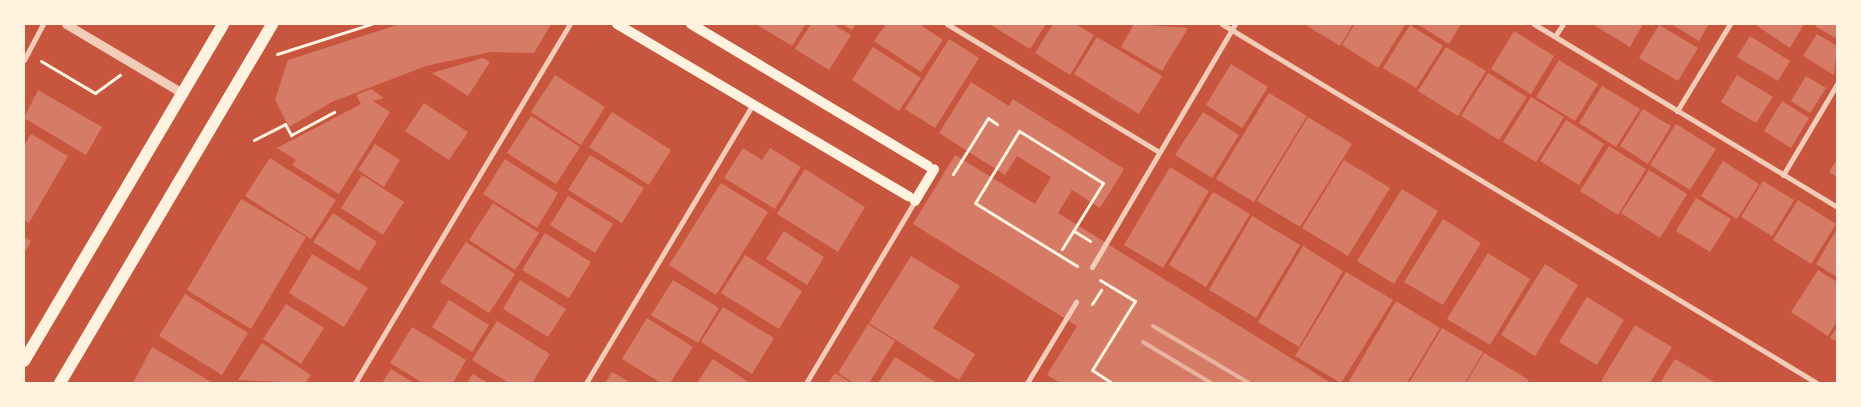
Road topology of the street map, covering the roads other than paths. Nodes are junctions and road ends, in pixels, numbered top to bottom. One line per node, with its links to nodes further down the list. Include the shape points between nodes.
1 (43, 24): 16 (street)
2 (66, 24): 18 (street)
3 (223, 24): 18 (main road)
4 (272, 24): 28 (main road)
5 (570, 24): 29 (street)
6 (618, 24): 19 (main road)
7 (691, 24): 23 (main road, via 931,168)
8 (948, 24): 21 (street)
9 (1222, 24): 14 (street)
10 (1235, 24): 14 (street)
11 (1534, 24): 15 (street)
12 (1562, 24): 15 (street)
13 (1730, 24): 20 (street)
14 (1231, 30): 21 (street); 33 (street)
15 (1555, 36): 20 (street)
16 (24, 60)
17 (1837, 84): 22 (street)
18 (182, 93): 27 (main road)
19 (753, 103): 23 (main road); 30 (street)
20 (1677, 111): 22 (street)
21 (1159, 152): 25 (street)
22 (1783, 175): 24 (street)
23 (912, 199): 31 (street)
24 (1837, 207)
25 (1092, 266)
26 (1076, 302): 32 (street)
27 (24, 361)
28 (60, 383)
29 (355, 383)
30 (586, 383)
31 (806, 383)
32 (1027, 383)
33 (1816, 383)

